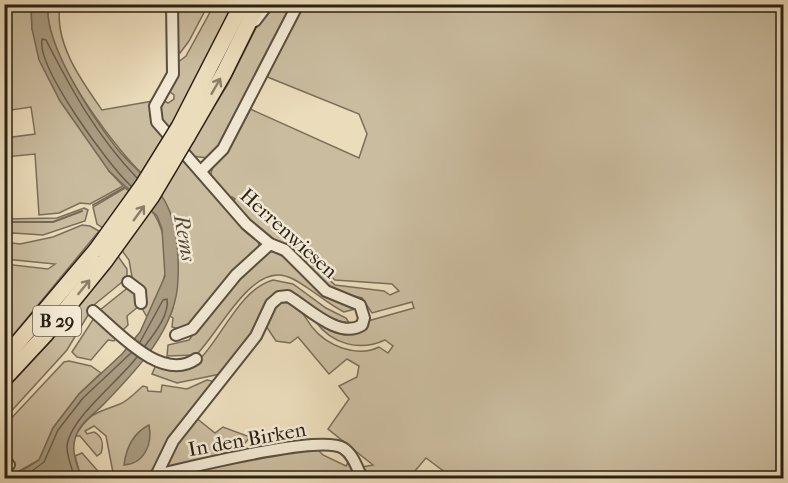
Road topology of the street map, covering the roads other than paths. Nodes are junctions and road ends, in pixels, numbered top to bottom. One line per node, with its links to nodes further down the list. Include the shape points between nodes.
1 (172, 4): 8 (street, Herrenwiesen, via 173,74 154,106 154,114)
2 (242, 4): 7 (highway, B 29)
3 (258, 4): 6 (highway, B 29)
4 (268, 4): 6 (street)
5 (298, 4): 8 (street, via 223,149)
6 (246, 30): 7 (highway, B 29, one-way to 6)
7 (183, 132): 10 (highway, B 29, bridge, via 152,196)
8 (201, 171): 9 (street, Herrenwiesen, via 246,224)
9 (270, 244): 14 (street, via 236,274 192,329); 18 (street, Herrenwiesen, via 285,250 326,291 360,305 362,326 343,328 288,296 279,297 271,304 256,336 173,441)
10 (101, 255): 15 (highway, B 29); 17 (highway, B 29, one-way to 10, via 45,335)
11 (128, 282): 12 (street, via 140,291)
12 (141, 303)
13 (93, 311): 16 (street, via 165,366 179,367)
14 (176, 335)
15 (4, 359)
16 (196, 359)
17 (4, 379)
18 (156, 477): 19 (street, In den Birken, via 292,447 329,443 343,448)
19 (362, 478)

